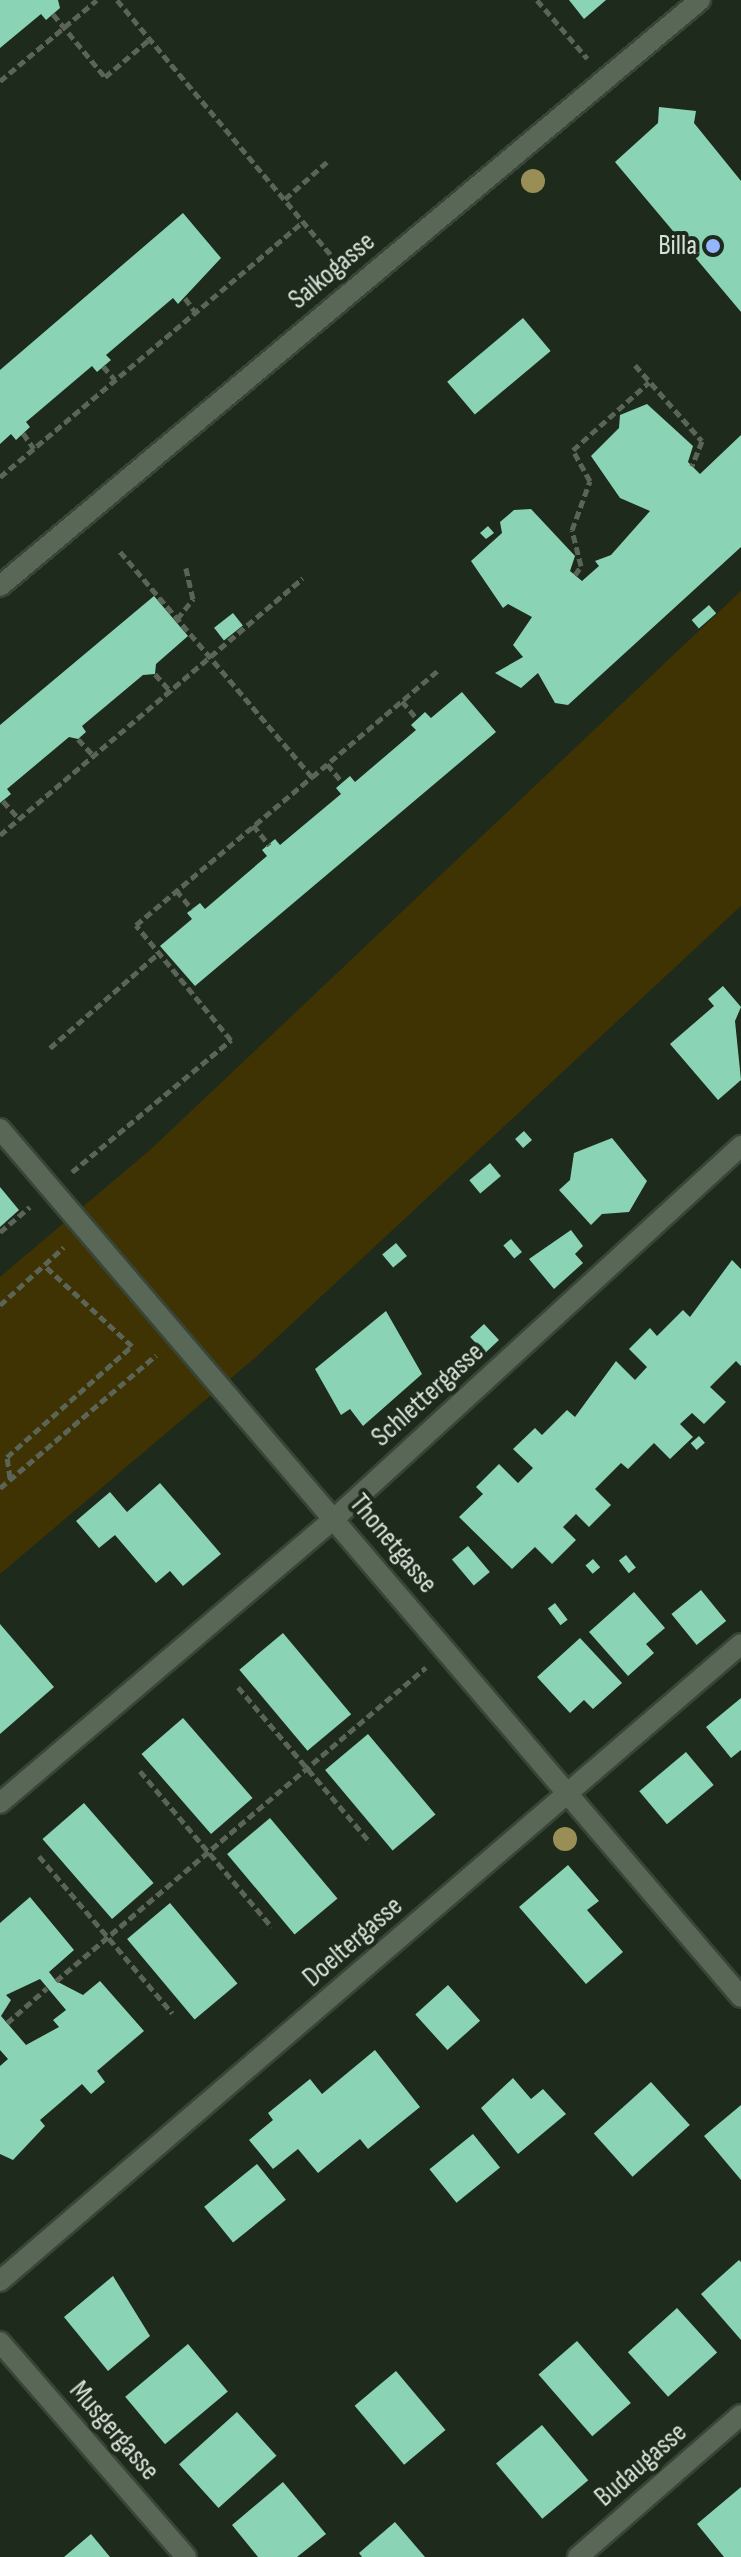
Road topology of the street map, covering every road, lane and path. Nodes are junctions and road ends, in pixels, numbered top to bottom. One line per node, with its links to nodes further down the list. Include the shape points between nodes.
1 (97, 0): 6 (path)
2 (117, 0): 7 (path)
3 (537, 0): 8 (path)
4 (700, 0): 28 (street, Saikogasse)
5 (53, 14): 6 (path)
6 (64, 27): 7 (path, via 105,77); 9 (path)
7 (150, 39): 11 (path)
8 (587, 58)
9 (0, 81)
10 (327, 162): 11 (path)
11 (285, 199): 12 (path)
12 (303, 222): 13 (path); 15 (path)
13 (339, 265)
14 (185, 298): 15 (path)
15 (196, 313): 18 (path)
16 (635, 365): 19 (path)
17 (103, 366): 18 (path)
18 (115, 380): 21 (path)
19 (649, 382): 22 (path, via 702,441); 26 (path, via 573,450 590,481 572,530 581,566)
20 (23, 433): 21 (path)
21 (34, 449): 23 (path)
22 (692, 466)
23 (0, 477)
24 (118, 549): 29 (path)
25 (186, 568): 29 (path, via 193,599)
26 (575, 575)
27 (303, 578): 30 (path)
28 (0, 586)
29 (177, 619): 30 (path)
30 (212, 660): 33 (path); 39 (path)
31 (440, 669): 34 (path)
32 (155, 674): 33 (path)
33 (172, 693): 37 (path)
34 (402, 701): 35 (path); 38 (path)
35 (417, 719)
36 (78, 739): 37 (path)
37 (95, 757): 42 (path)
38 (327, 764): 39 (path); 40 (path)
39 (312, 777): 43 (path)
40 (342, 782)
41 (3, 801): 42 (path)
42 (19, 819): 44 (path)
43 (253, 825): 45 (path); 46 (path)
44 (0, 835)
45 (269, 845)
46 (176, 890): 47 (path); 48 (path, via 136,925)
47 (192, 909)
48 (159, 953): 49 (path); 52 (path, via 231,1040)
49 (50, 1048)
50 (0, 1129): 58 (street, Thonetgasse)
51 (741, 1146): 61 (street, Schlettergasse)
52 (72, 1172)
53 (36, 1202): 54 (path)
54 (0, 1232)
55 (70, 1242): 56 (path)
56 (44, 1265): 57 (path); 59 (path, via 132,1346 7,1457)
57 (0, 1305)
58 (178, 1336): 59 (path); 61 (street, Thonetgasse)
59 (10, 1478): 60 (path)
60 (0, 1488)
61 (335, 1518): 63 (street, Thonetgasse); 68 (street, Schlettergasse)
62 (741, 1644): 67 (street, Doeltergasse)
63 (445, 1651): 65 (path); 67 (street, Thonetgasse)
64 (238, 1687): 65 (path)
65 (307, 1768): 69 (path); 70 (path)
66 (140, 1771): 70 (path)
67 (566, 1796): 76 (street, Thonetgasse); 79 (street, Doeltergasse)
68 (0, 1803)
69 (370, 1842)
70 (208, 1852): 72 (path); 73 (path)
71 (39, 1856): 73 (path)
72 (272, 1927)
73 (107, 1937): 74 (path); 77 (path)
74 (56, 1981)
75 (47, 1988): 78 (path)
76 (741, 1997)
77 (172, 2013)
78 (7, 2023)
79 (0, 2281)
80 (0, 2342): 82 (street, Musgergasse)
81 (741, 2415): 83 (street, Budaugasse)
82 (186, 2557)
83 (578, 2557)

